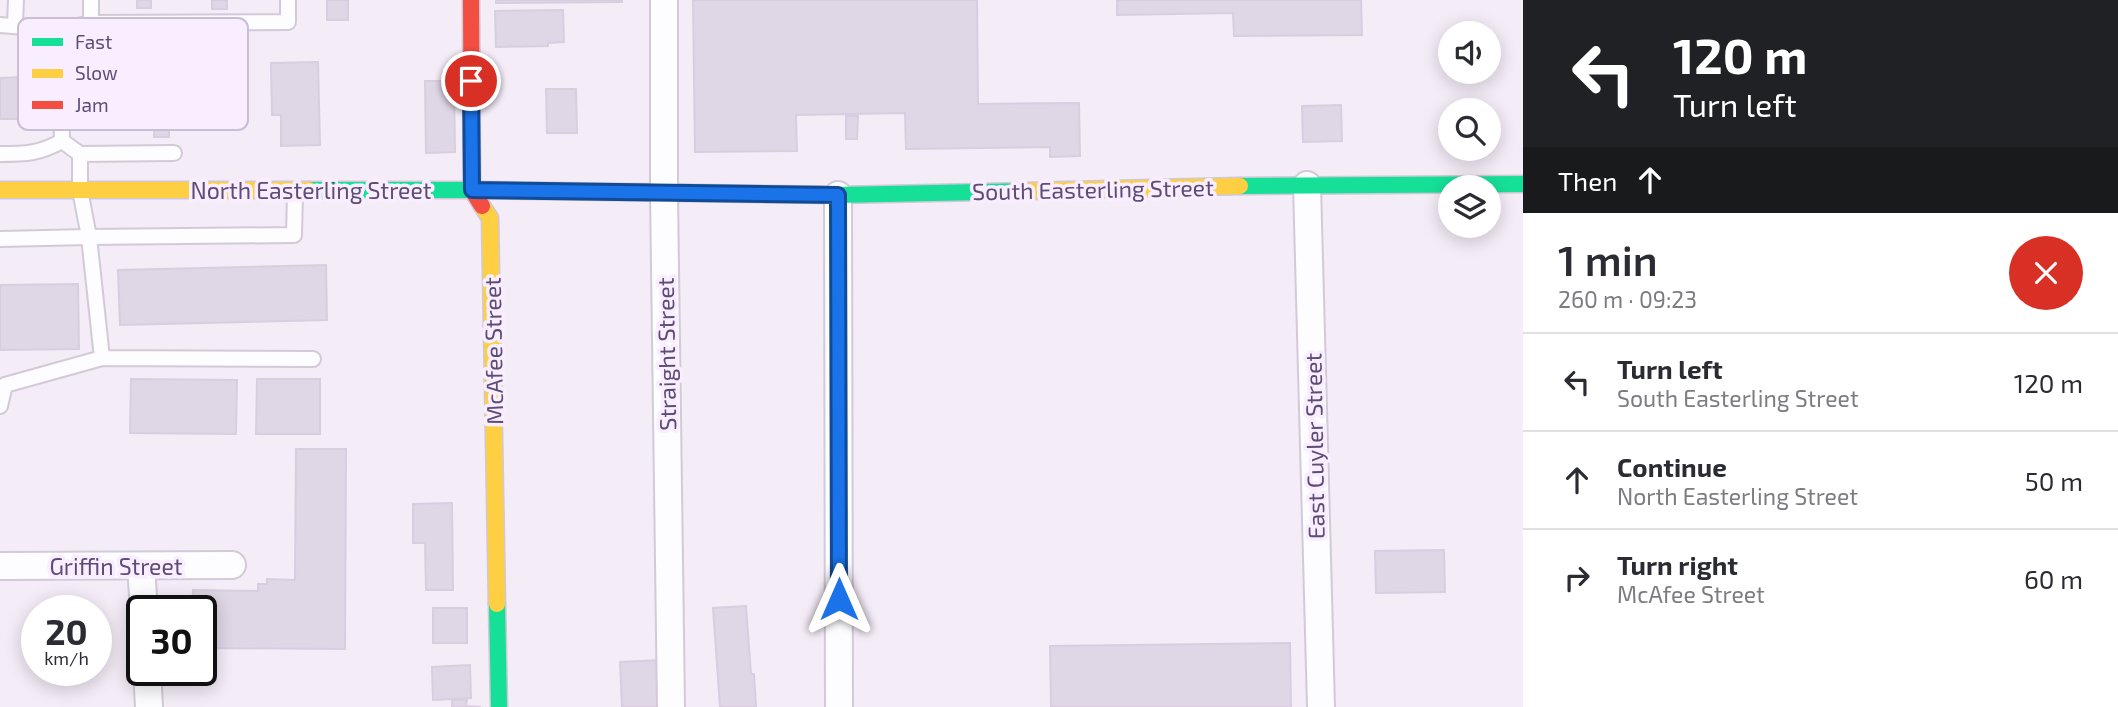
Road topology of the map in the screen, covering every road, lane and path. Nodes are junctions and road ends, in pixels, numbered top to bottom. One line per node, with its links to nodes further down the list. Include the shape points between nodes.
1 (16, 0): 9 (lane)
2 (91, 0): 6 (lane)
3 (288, 0): 7 (lane, via 288,22)
4 (471, 0): 20 (street)
5 (664, 0): 22 (street, Straight Street)
6 (91, 18)
7 (248, 22)
8 (0, 24): 9 (lane)
9 (15, 24): 10 (lane)
10 (18, 24)
11 (62, 130): 12 (lane)
12 (62, 141): 13 (lane); 15 (lane, via 26,154)
13 (80, 153): 14 (lane); 19 (lane)
14 (174, 153)
15 (0, 154)
16 (1307, 184): 17 (street, South Easterling Street); 23 (street, South Easterling Street); 38 (street, East Cuyler Street)
17 (1523, 184)
18 (0, 190): 19 (street, North Easterling Street)
19 (80, 190): 21 (street, North Easterling Street); 24 (lane)
20 (472, 190): 21 (street, North Easterling Street); 22 (street, North Easterling Street); 35 (street, McAfee Street, via 490,218)
21 (295, 191): 24 (lane, via 294,235)
22 (664, 194): 23 (street, South Easterling Street); 36 (street, Straight Street)
23 (838, 195): 37 (street)
24 (89, 237): 25 (lane); 26 (lane)
25 (0, 239)
26 (102, 358): 27 (lane); 28 (lane, via 5,385)
27 (313, 359)
28 (0, 406)
29 (232, 565): 31 (street, Griffin Street)
30 (0, 566): 31 (street, Griffin Street)
31 (141, 566): 32 (street)
32 (143, 595)
33 (148, 686): 34 (street)
34 (149, 707)
35 (499, 707)
36 (671, 707)
37 (839, 707)
38 (1321, 707)

